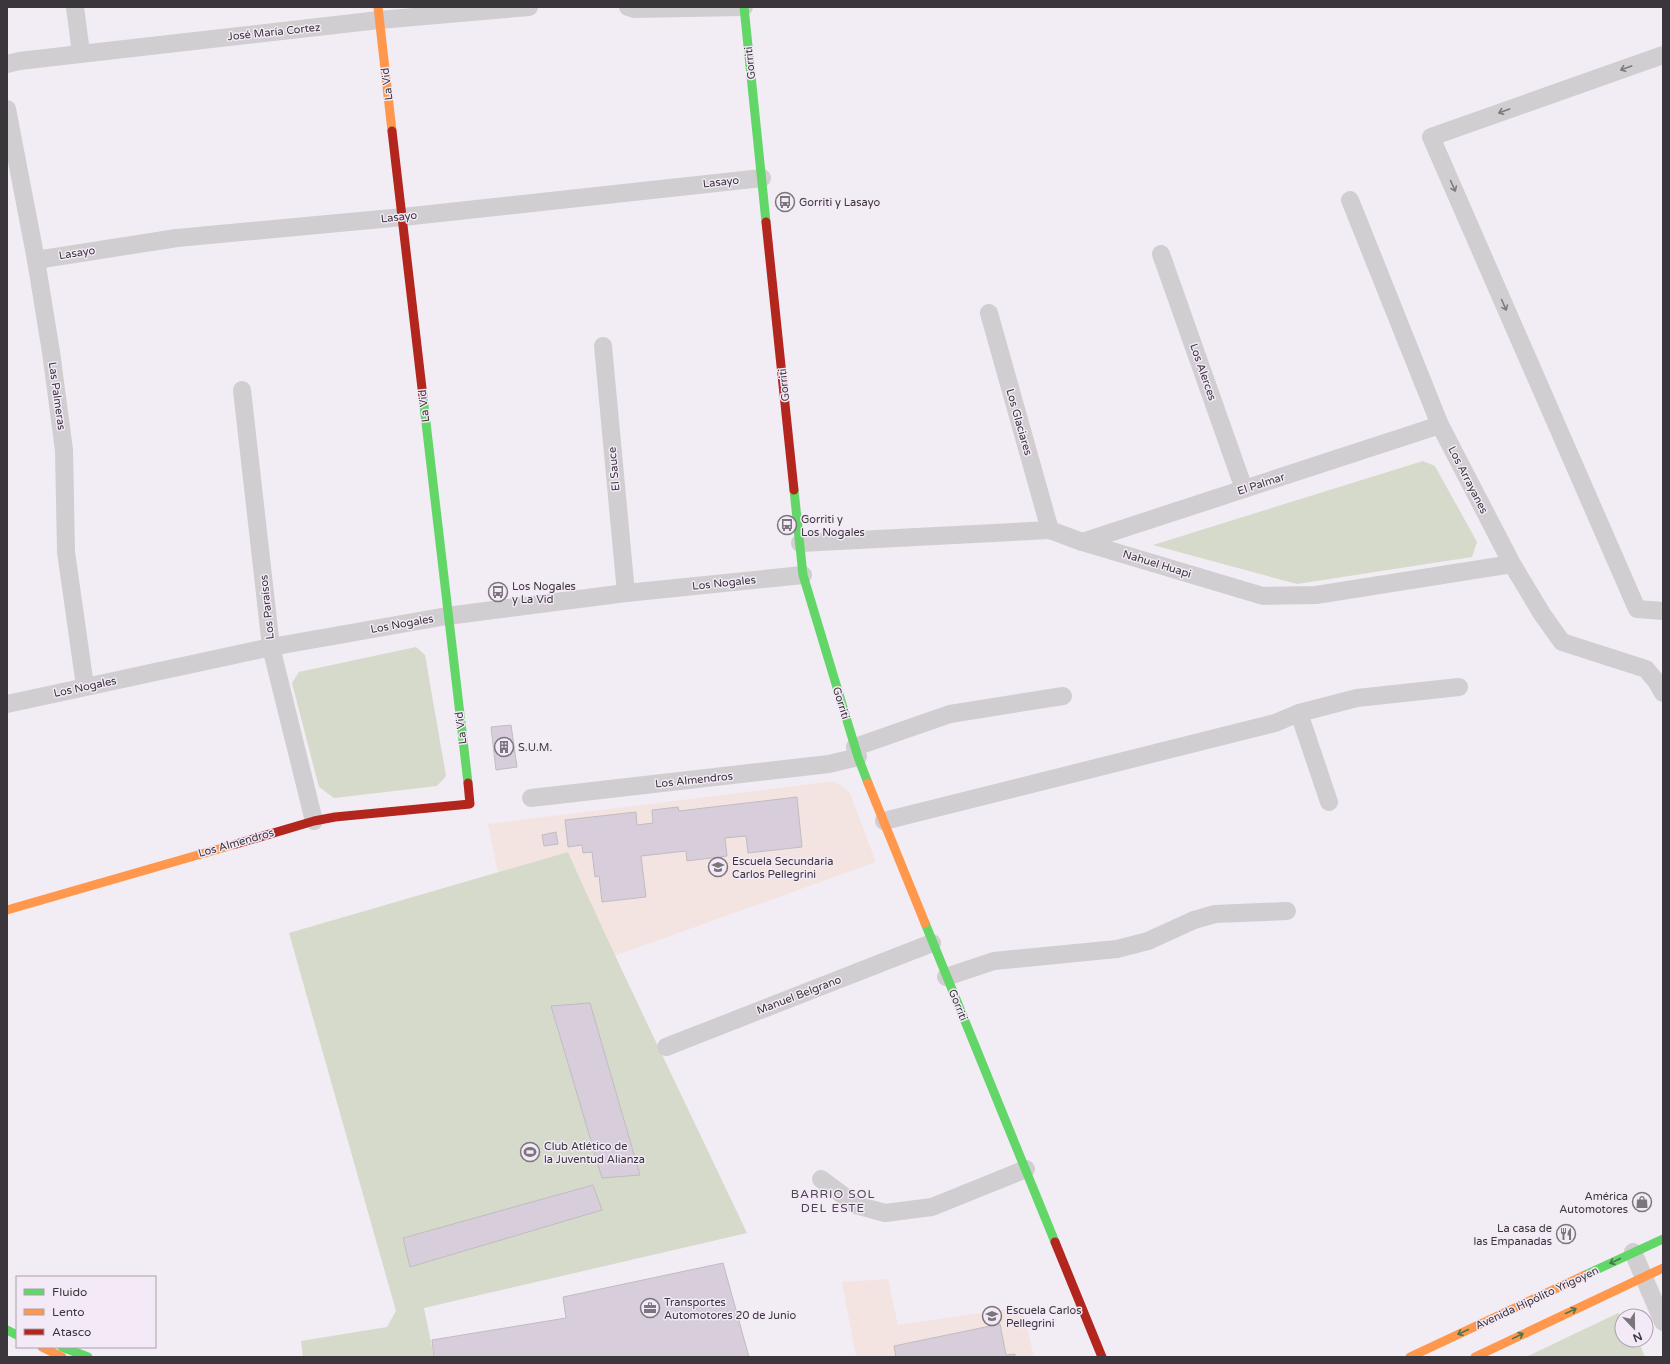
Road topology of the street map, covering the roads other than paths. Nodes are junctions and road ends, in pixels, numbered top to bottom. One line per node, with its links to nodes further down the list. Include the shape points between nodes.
1 (75, 7): 6 (street)
2 (529, 7): 5 (street, José María Cortez)
3 (628, 7): 4 (street)
4 (744, 7): 10 (street, Gorriti)
5 (378, 14): 6 (street, José María Cortez); 12 (street, La Vid)
6 (81, 53): 8 (street, José María Cortez)
7 (1663, 55): 26 (street, one-way to 26, via 1431,137 1637,609)
8 (13, 62)
9 (7, 109): 14 (street, Las Palmeras)
10 (762, 178): 12 (street, Lasayo); 22 (street, Gorriti)
11 (1350, 200): 18 (street, Los Arrayanes)
12 (403, 217): 14 (street, Lasayo, via 177,238); 27 (street, La Vid)
13 (1161, 254): 19 (street, Los Alerces)
14 (36, 260): 29 (street, Las Palmeras, via 64,450 66,552)
15 (988, 313): 20 (street, Los Glaciares)
16 (603, 346): 25 (street, El Sauce)
17 (242, 390): 28 (street, Los Paraísos)
18 (1440, 425): 19 (street, El Palmar); 23 (street, Los Arrayanes)
19 (1244, 489): 21 (street, El Palmar)
20 (1050, 530): 21 (street, Nahuel Huapi); 22 (street, Nahuel Huapi)
21 (1082, 542): 23 (street, Nahuel Huapi, via 1263,596 1316,595)
22 (800, 543): 24 (street, Gorriti)
23 (1512, 564): 31 (street, Los Arrayanes, via 1562,642 1646,669)
24 (803, 575): 25 (street, Los Nogales); 35 (street, Gorriti)
25 (626, 593): 27 (street, Los Nogales)
26 (1663, 611)
27 (447, 616): 28 (street, Los Nogales); 38 (street, La Vid)
28 (271, 647): 29 (street, Los Nogales); 39 (street, Los Paraísos)
29 (85, 686): 33 (street, Los Nogales)
30 (1459, 687): 34 (street, via 1357,698)
31 (1663, 693)
32 (1063, 696): 35 (street, Los Almendros, via 950,714)
33 (7, 704)
34 (1299, 713): 37 (street); 40 (street, via 1275,723)
35 (856, 752): 36 (street, Los Almendros, via 829,764); 40 (street, Gorriti)
36 (531, 798)
37 (1329, 802)
38 (470, 804): 39 (street, Los Almendros)
39 (314, 821): 41 (street, Los Almendros)
40 (884, 821): 43 (street, Gorriti)
41 (7, 910)
42 (1287, 911): 44 (street, via 1215,914 1194,920 1142,943 994,962)
43 (932, 944): 44 (street, Gorriti); 45 (street, Manuel Belgrano)
44 (946, 977): 46 (street, Gorriti)
45 (666, 1047)
46 (1026, 1169): 47 (street, via 932,1207 885,1213 856,1205); 59 (street, Gorriti)
47 (821, 1179)
48 (1663, 1239): 49 (street, Avenida Hipólito Yrigoyen)
49 (1633, 1252): 51 (street); 60 (street, Avenida Hipólito Yrigoyen, one-way to 60)
50 (1663, 1268): 51 (street)
51 (1644, 1277): 52 (street); 61 (street, one-way to 51)
52 (1663, 1322)
53 (7, 1330): 54 (street)
54 (16, 1334)
55 (44, 1348): 57 (street)
56 (65, 1348): 58 (street)
57 (62, 1357)
58 (88, 1357)
59 (1102, 1357)
60 (1410, 1357)
61 (1475, 1357)

